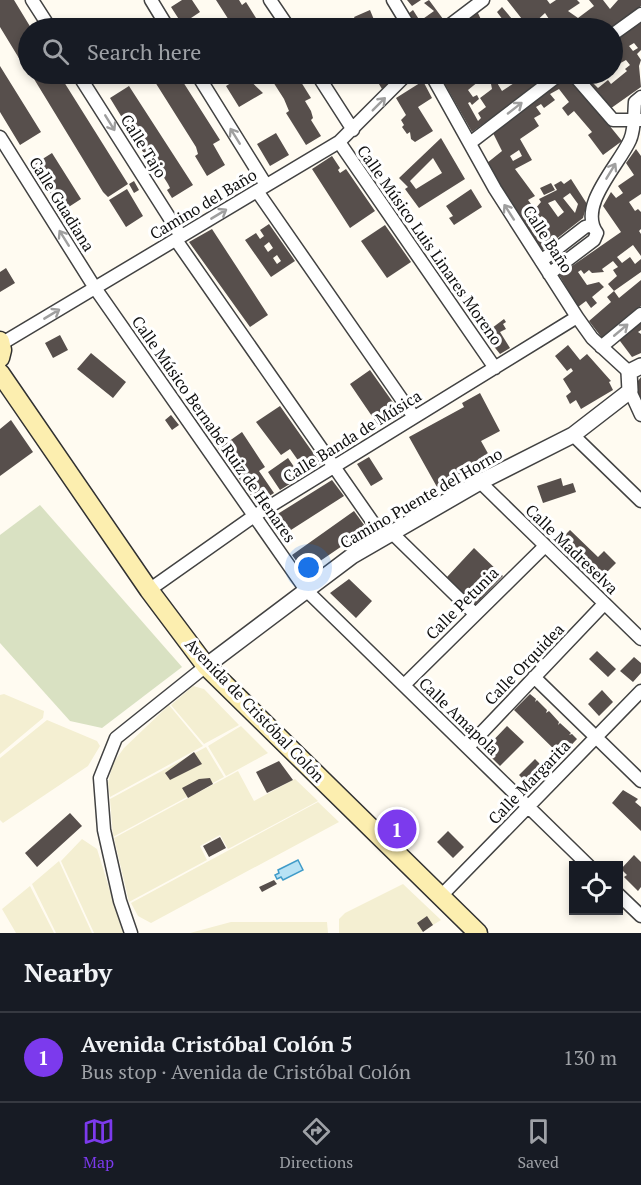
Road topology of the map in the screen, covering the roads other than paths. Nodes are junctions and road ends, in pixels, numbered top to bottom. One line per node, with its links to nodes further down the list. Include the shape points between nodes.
1 (32, 0): 8 (street)
2 (151, 0): 9 (street)
3 (270, 0): 10 (street)
4 (393, 0): 11 (street)
5 (483, 0): 6 (street)
6 (466, 5): 12 (street)
7 (641, 14): 13 (street)
8 (44, 18)
9 (162, 18)
10 (282, 18)
11 (404, 18)
12 (455, 18)
13 (623, 27)
14 (84, 84): 29 (street, Calle Tajo, one-way to 29)
15 (202, 84): 27 (street, one-way to 15)
16 (323, 84): 23 (street)
17 (397, 84): 23 (street, Camino del Baño, one-way to 17)
18 (437, 84): 26 (street, Calle Baño)
19 (547, 84): 26 (street, one-way to 19)
20 (582, 84): 22 (street, via 613,120)
21 (641, 97): 22 (street, via 635,102)
22 (637, 120): 28 (street, one-way to 22, via 592,210 599,191 632,138)
23 (353, 130): 25 (street, Camino del Baño)
24 (0, 137): 32 (street, Calle Guadiana, one-way to 24)
25 (339, 142): 27 (street, Camino del Baño); 37 (street, Calle Músico Luis Linares Moreno)
26 (470, 143): 30 (street, Calle Baño, one-way to 26)
27 (262, 188): 29 (street, Camino del Baño, one-way to 27); 42 (street)
28 (592, 225): 30 (street); 31 (street, via 597,233 594,240)
29 (178, 238): 32 (street, Camino del Baño); 44 (street, Calle Tajo)
30 (541, 261): 31 (street, Calle Baño)
31 (549, 274): 34 (street, Calle Baño)
32 (95, 288): 36 (street, Camino del Baño, one-way to 32); 47 (street, Calle Músico Bernabé Ruiz de Henares)
33 (641, 314): 35 (street, one-way to 33)
34 (577, 317): 35 (street, Calle Baño); 37 (street, Calle Banda de Música)
35 (601, 347): 38 (street, Calle Baño)
36 (0, 348)
37 (495, 368): 42 (street, Calle Banda de Música)
38 (635, 369): 40 (street, Calle Baño)
39 (0, 373): 51 (main road, Avenida de Cristóbal Colón)
40 (630, 391): 41 (street, Calle Baño); 43 (street, Camino Puente del Horno)
41 (641, 415)
42 (414, 417): 44 (street, Calle Banda de Música)
43 (573, 435): 45 (street, Camino Puente del Horno); 46 (street)
44 (334, 466): 47 (street, Calle Banda de Música); 48 (street, Calle Tajo)
45 (480, 482): 48 (street, Camino Puente del Horno); 49 (street, Calle Madreselva)
46 (641, 501)
47 (254, 516): 50 (street, Calle Músico Bernabé Ruiz de Henares); 51 (street, Calle Banda de Música)
48 (388, 535): 50 (street, Camino Puente del Horno); 53 (street, Calle Tajo)
49 (545, 546): 52 (street, Calle Madreselva); 53 (street, Calle Petunia)
50 (306, 590): 55 (street, Camino Puente del Horno); 57 (street, Calle Amapola)
51 (149, 591): 55 (main road, Avenida de Cristóbal Colón)
52 (604, 604): 54 (street, Calle Madreselva); 56 (street, Calle Orquidea)
53 (475, 614): 57 (street, Calle Petunia)
54 (641, 639)
55 (206, 666): 64 (main road, Avenida de Cristóbal Colón); 67 (street, via 116,738 100,778 104,830)
56 (534, 677): 59 (street); 60 (street, Calle Orquidea)
57 (404, 685): 60 (street, Calle Amapola)
58 (641, 691): 59 (street, Calle Margarita)
59 (596, 737): 61 (street); 62 (street, Calle Margarita)
60 (468, 747): 62 (street, Calle Amapola)
61 (641, 781)
62 (529, 806): 63 (street, Calle Amapola); 64 (street, Calle Margarita)
63 (584, 861)
64 (441, 896): 68 (main road, Avenida de Cristóbal Colón)
65 (623, 899): 66 (street)
66 (641, 916)
67 (131, 933)
68 (478, 933)

